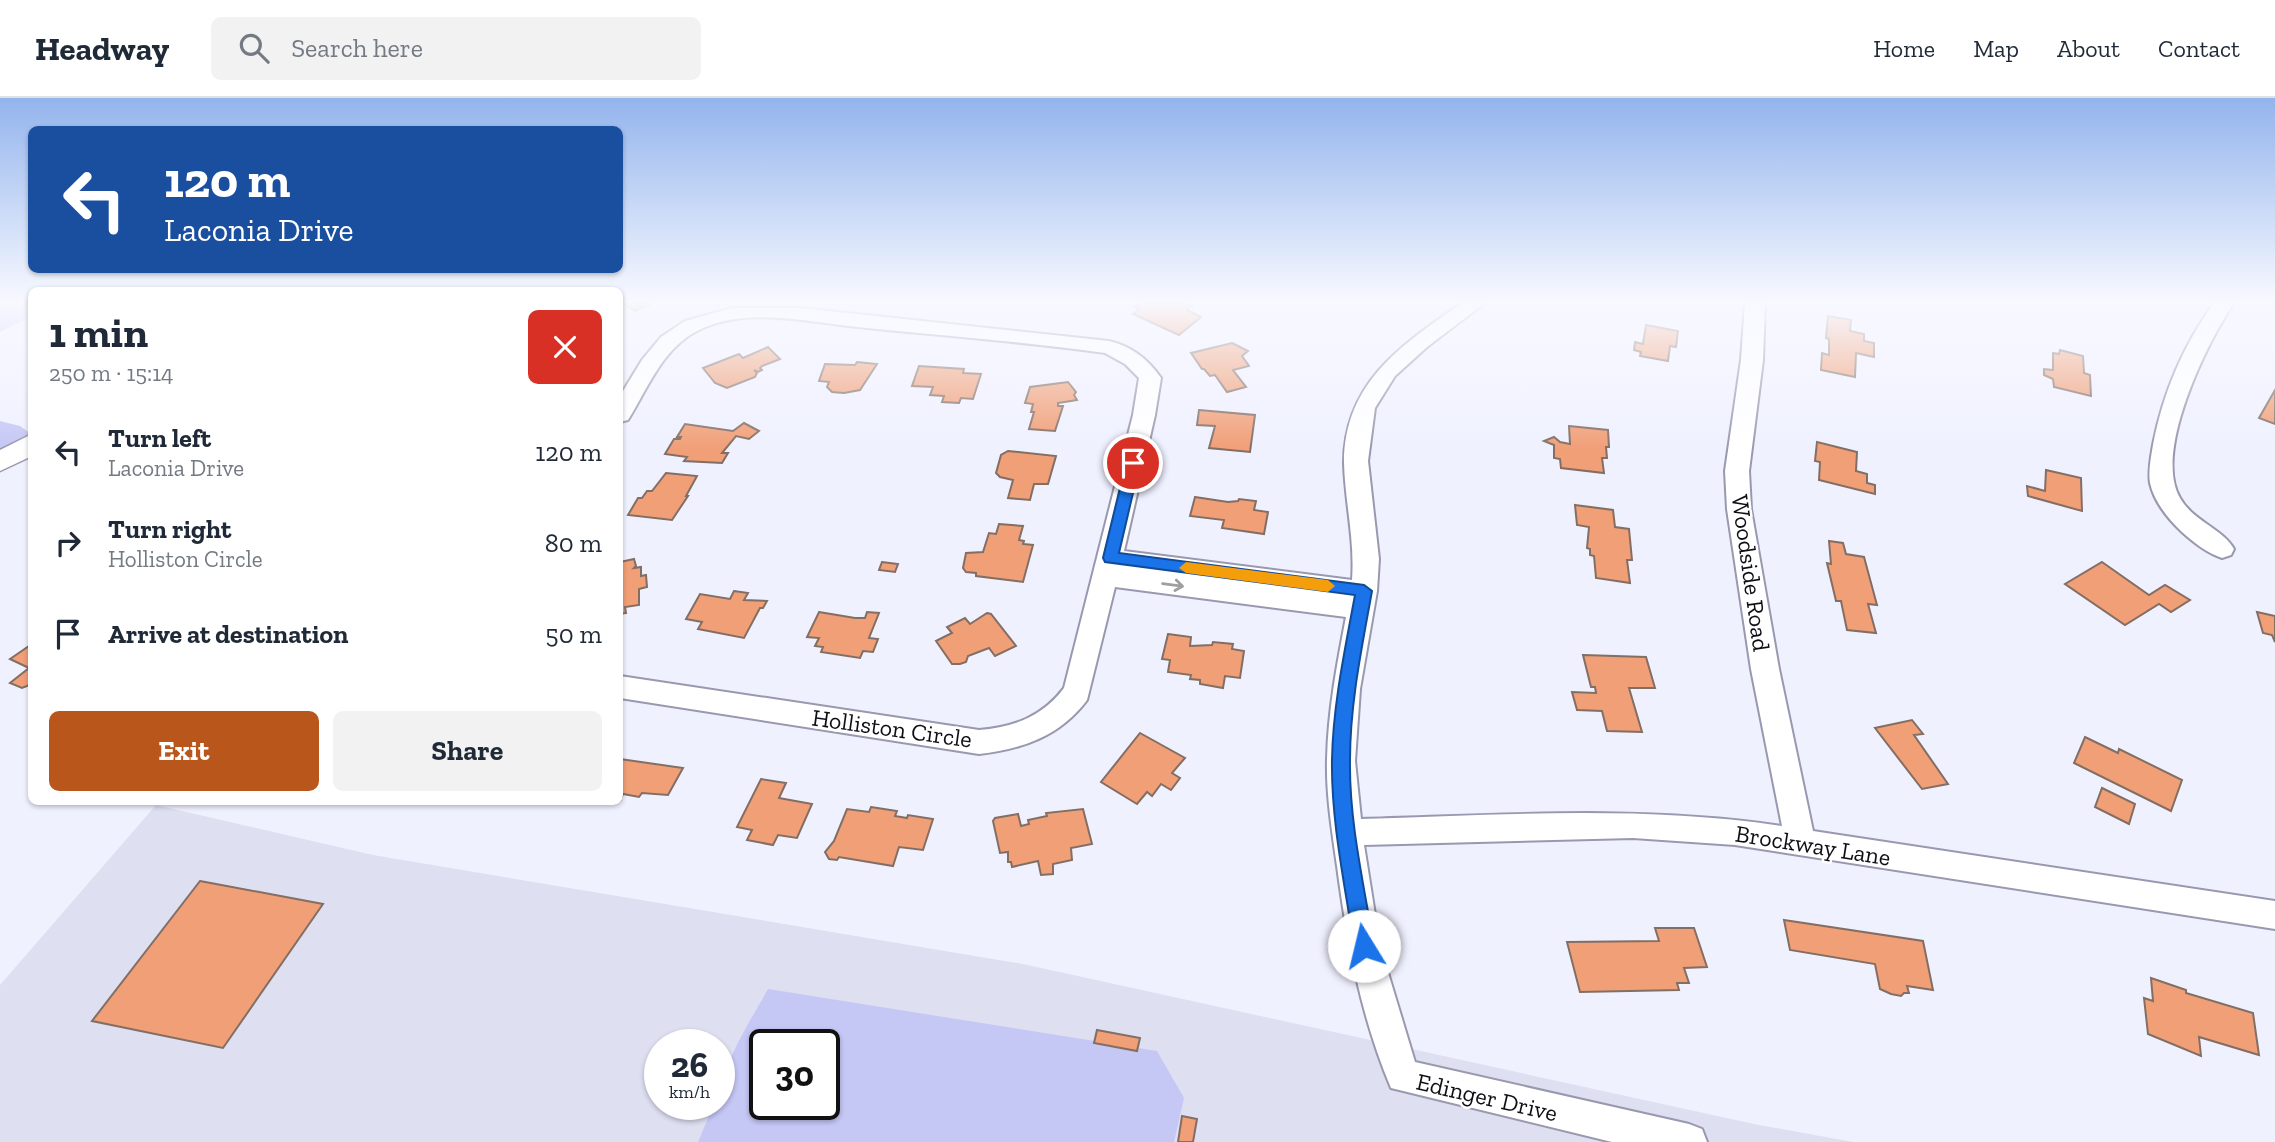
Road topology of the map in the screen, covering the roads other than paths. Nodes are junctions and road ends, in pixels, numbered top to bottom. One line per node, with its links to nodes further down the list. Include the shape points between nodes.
1 (661, 352): 6 (street, Holliston Circle)
2 (1122, 352): 10 (street, Holliston Circle, via 1143,368 1150,388)
3 (1409, 352): 11 (street, Edinger Drive, via 1387,372 1364,408 1356,461 1366,559)
4 (1752, 352): 14 (street, Woodside Road, via 1737,471 1739,509)
5 (2194, 352): 9 (street, via 2168,426 2162,482 2176,513)
6 (623, 410)
7 (28, 445): 8 (street)
8 (0, 462)
9 (2222, 549)
10 (1108, 567): 11 (street); 12 (street, Holliston Circle, via 1077,692 1066,709 1024,735 979,742)
11 (1363, 600): 13 (street, Edinger Drive, via 1346,689 1341,749)
12 (623, 687)
13 (1347, 832): 14 (street, Brockway Lane, via 1633,825); 16 (street, Edinger Drive, via 1364,946 1403,1076)
14 (1800, 842): 15 (street, Brockway Lane)
15 (2275, 915)
16 (1689, 1142)

